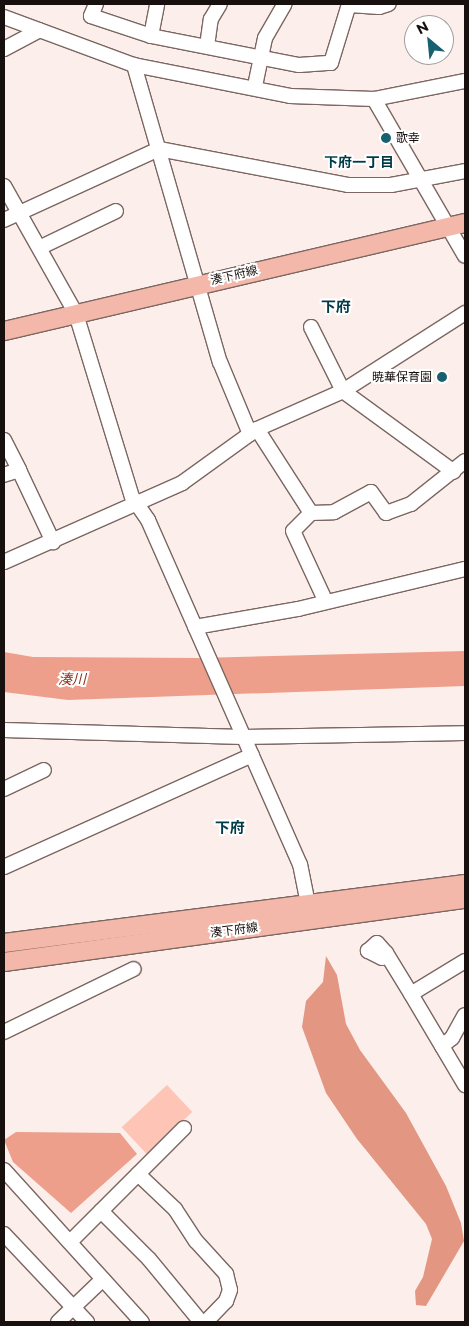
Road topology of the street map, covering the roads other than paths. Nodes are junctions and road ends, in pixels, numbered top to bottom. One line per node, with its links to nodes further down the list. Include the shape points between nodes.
1 (96, 4): 9 (street, via 91,16)
2 (156, 4): 9 (street)
3 (220, 4): 10 (street, via 211,19)
4 (284, 4): 12 (street, via 265,38)
5 (349, 4): 6 (street, via 380,7); 12 (street, via 332,63 299,65)
6 (389, 4)
7 (4, 17): 8 (street)
8 (39, 30): 11 (street); 13 (street)
9 (151, 36): 10 (street)
10 (207, 46): 12 (street)
11 (4, 49)
12 (261, 58): 15 (street)
13 (134, 65): 15 (street); 17 (street)
14 (465, 81): 16 (street)
15 (255, 86): 16 (street, via 290,96)
16 (374, 100): 19 (street)
17 (159, 149): 19 (street, via 348,185); 22 (street); 28 (street)
18 (465, 171): 19 (street)
19 (419, 182): 25 (street)
20 (4, 186): 22 (street)
21 (116, 211): 26 (street)
22 (19, 212): 23 (street); 26 (street)
23 (4, 220)
24 (465, 223): 25 (main road, 湊下府線)
25 (445, 227): 27 (street); 28 (main road, 湊下府線)
26 (41, 248): 30 (street)
27 (465, 256)
28 (196, 284): 30 (main road, 湊下府線); 34 (street, via 230,392)
29 (465, 313): 33 (street)
30 (76, 314): 32 (main road, 湊下府線); 39 (street)
31 (312, 327): 33 (street)
32 (4, 332)
33 (342, 391): 34 (street); 36 (street)
34 (253, 432): 39 (street, via 182,483); 40 (street)
35 (4, 440): 37 (street)
36 (462, 465): 40 (street, via 412,504 386,513 371,492 334,512)
37 (19, 470): 38 (street); 41 (street)
38 (4, 475)
39 (136, 506): 41 (street); 45 (street, via 148,520)
40 (311, 514): 44 (street, via 293,531)
41 (53, 542): 42 (street)
42 (4, 562)
43 (465, 569): 44 (street)
44 (325, 600): 45 (street, via 298,609)
45 (195, 628): 48 (street)
46 (4, 730): 48 (street)
47 (465, 732): 48 (street)
48 (244, 737): 49 (street)
49 (252, 755): 52 (street); 55 (street, via 300,864)
50 (44, 770): 51 (street)
51 (4, 789)
52 (4, 867)
53 (465, 884): 55 (main road, 湊下府線)
54 (465, 899): 59 (main road, 湊下府線)
55 (308, 904): 56 (main road, 湊下府線)
56 (4, 944)
57 (386, 953): 61 (street)
58 (465, 961): 61 (street)
59 (4, 962)
60 (134, 968): 63 (street)
61 (411, 994): 64 (street)
62 (465, 1015): 64 (street, via 452,1038)
63 (4, 1032)
64 (442, 1046): 65 (street)
65 (465, 1085)
66 (184, 1128): 68 (street)
67 (4, 1170): 71 (street)
68 (138, 1174): 69 (street); 78 (street, via 175,1209 196,1241 226,1274 230,1290 226,1301)
69 (101, 1211): 71 (street); 77 (street, via 149,1258)
70 (4, 1234): 73 (street)
71 (70, 1242): 72 (street)
72 (103, 1279): 73 (street); 76 (street)
73 (73, 1308): 74 (street); 75 (street)
74 (58, 1322)
75 (88, 1322)
76 (142, 1322)
77 (201, 1322)
78 (206, 1322)

